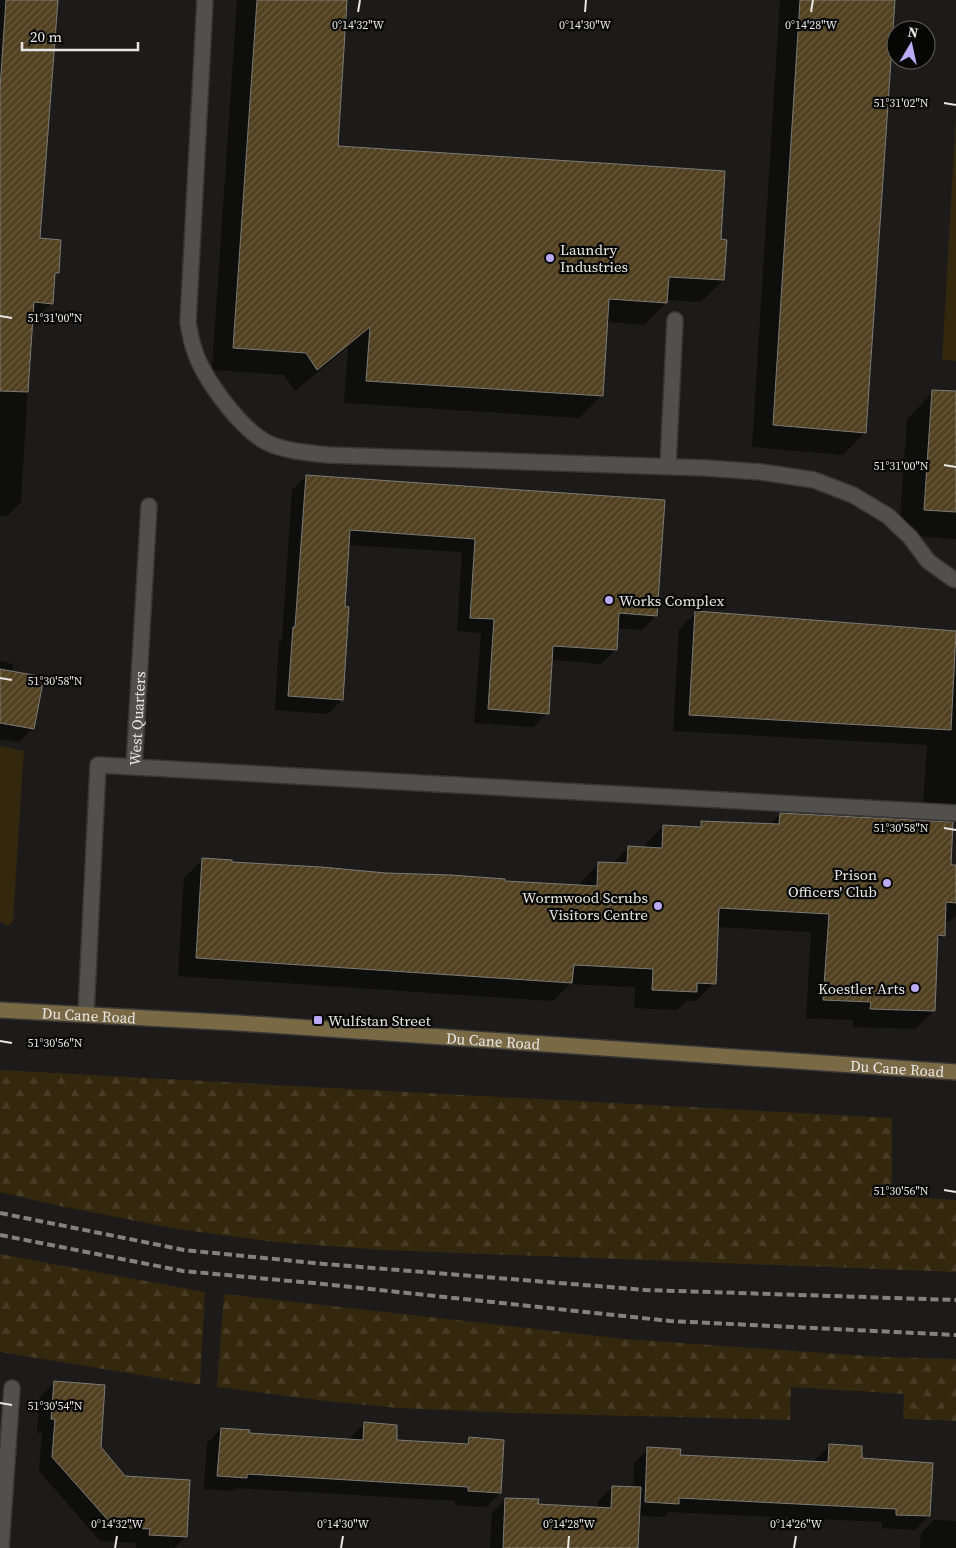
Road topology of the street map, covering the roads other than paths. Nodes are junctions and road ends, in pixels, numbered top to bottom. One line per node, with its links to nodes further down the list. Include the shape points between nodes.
1 (205, 0): 3 (street, via 188,323 201,367 221,398 246,426 266,442 329,455)
2 (675, 320): 3 (street)
3 (668, 466): 5 (street, via 814,480 853,495 888,516 928,561)
4 (149, 506): 6 (street, West Quarters)
5 (956, 580)
6 (134, 767): 7 (street); 9 (street, West Quarters, via 98,765)
7 (956, 813)
8 (0, 1010): 9 (street, Du Cane Road)
9 (86, 1014): 10 (street, Du Cane Road)
10 (956, 1072)
11 (12, 1388): 12 (street)
12 (1, 1548)

